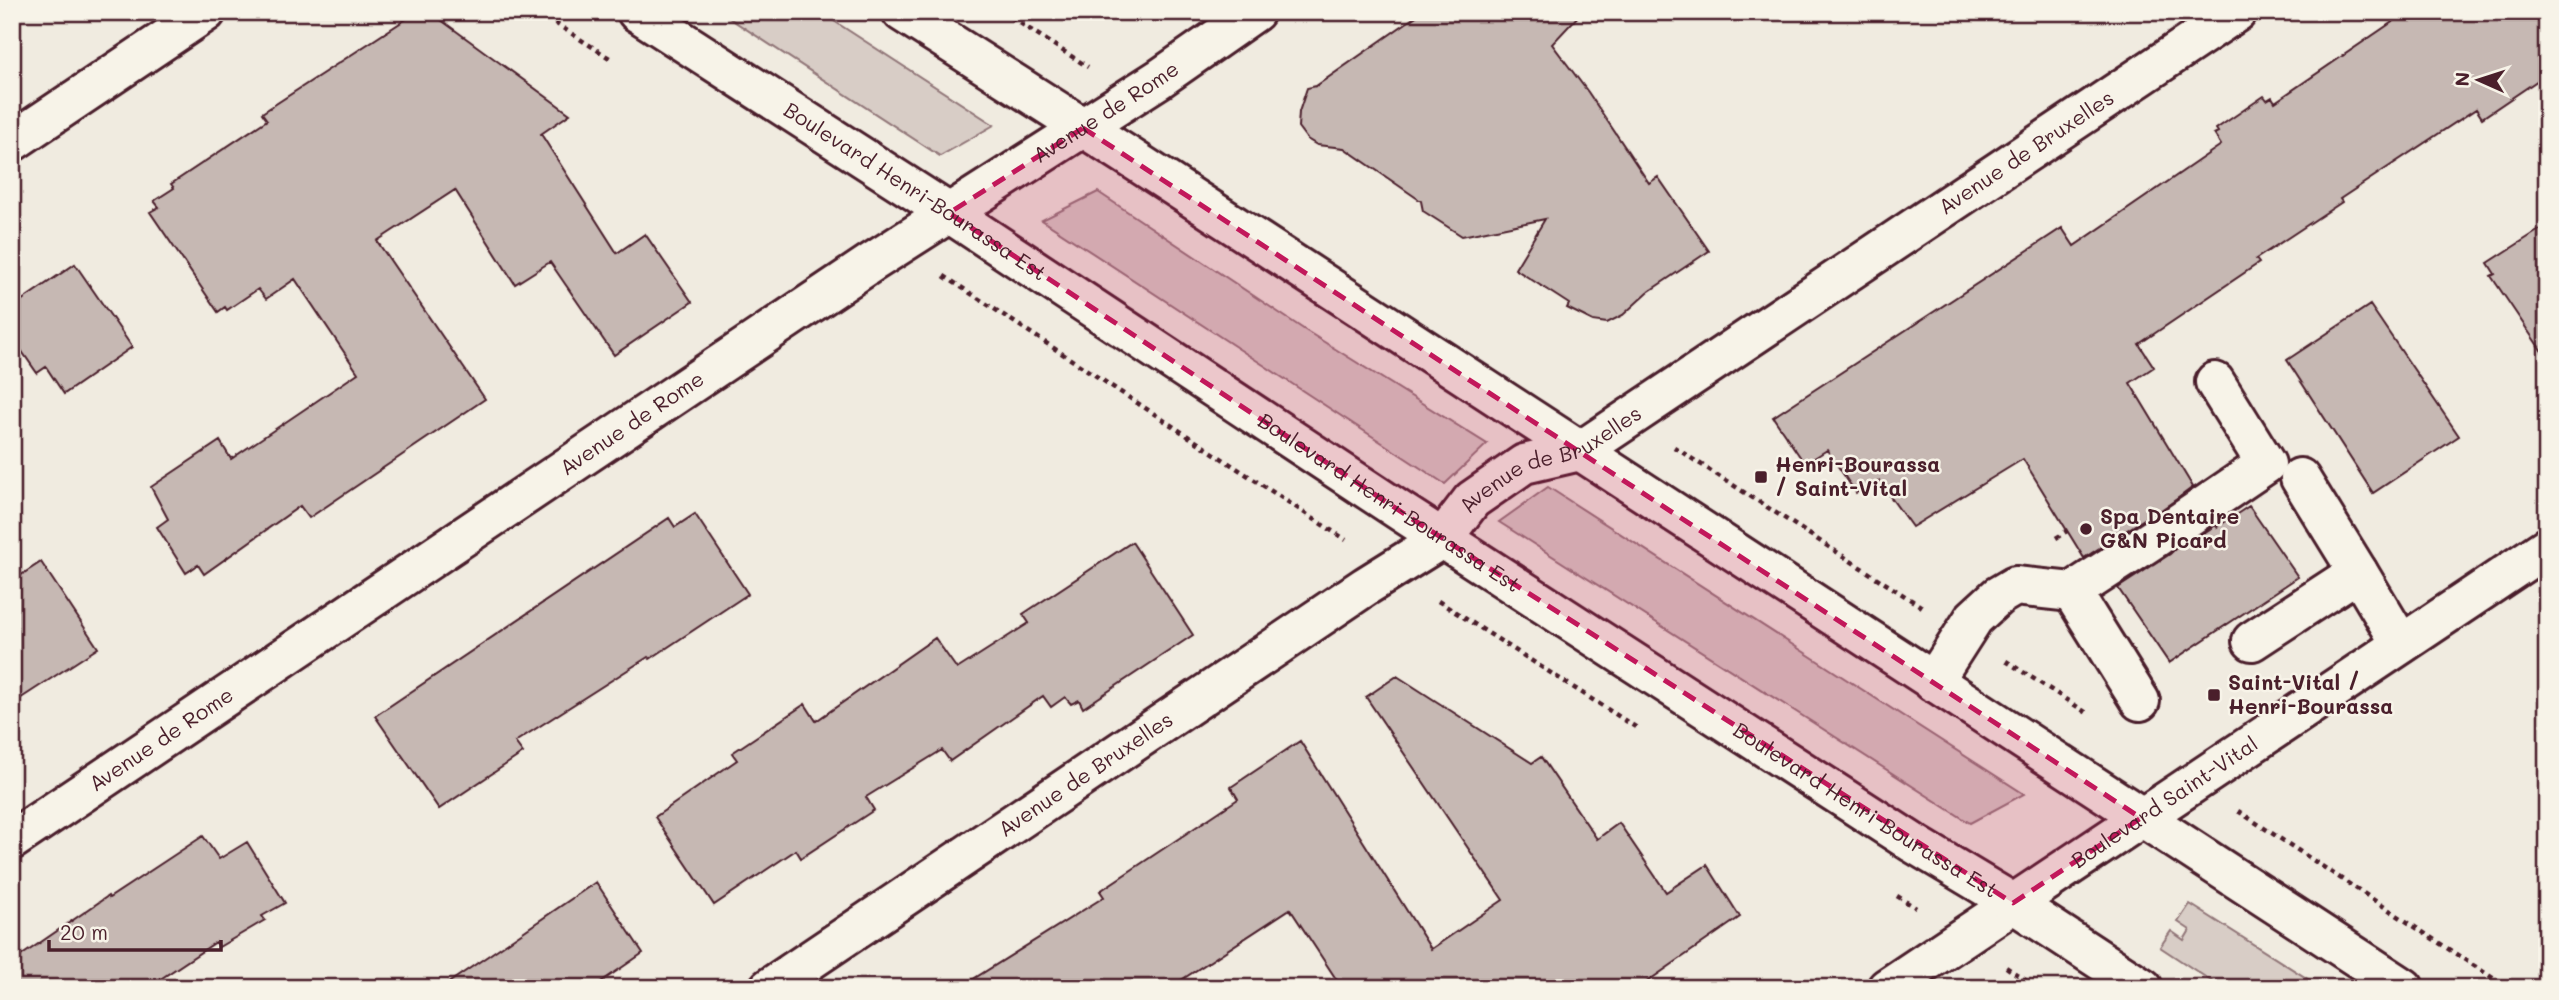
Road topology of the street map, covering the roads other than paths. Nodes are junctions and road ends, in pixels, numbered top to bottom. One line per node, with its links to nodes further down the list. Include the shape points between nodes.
1 (206, 12): 7 (street)
2 (637, 12): 8 (street, Boulevard Henri-Bourassa Est)
3 (902, 12): 6 (street)
4 (1255, 12): 6 (street, Avenue de Rome)
5 (2237, 12): 10 (street, Avenue de Bruxelles)
6 (1083, 128): 8 (street, Avenue de Rome); 10 (street)
7 (12, 142)
8 (949, 213): 12 (street, Boulevard Henri-Bourassa Est); 21 (street, Avenue de Rome)
9 (2215, 382): 15 (street, via 2266,464)
10 (1580, 451): 12 (street, Avenue de Bruxelles, via 1524,464 1472,500); 18 (street)
11 (2300, 478): 14 (street)
12 (1443, 538): 22 (street, Boulevard Henri-Bourassa Est); 23 (street, Avenue de Bruxelles)
13 (2547, 547): 17 (street, Boulevard Saint-Vital)
14 (2358, 572): 16 (street); 17 (street)
15 (2072, 592): 18 (street, via 2015,586 1998,596 1974,618); 19 (street)
16 (2252, 641)
17 (2401, 644): 20 (street, Boulevard Saint-Vital)
18 (1933, 682): 20 (street)
19 (2140, 701)
20 (2141, 818): 22 (street, Boulevard Saint-Vital); 26 (street)
21 (12, 840)
22 (2013, 903): 24 (street, Boulevard Saint-Vital); 25 (street, Boulevard Henri-Bourassa Est)
23 (769, 988)
24 (1887, 988)
25 (2143, 988)
26 (2404, 988)

